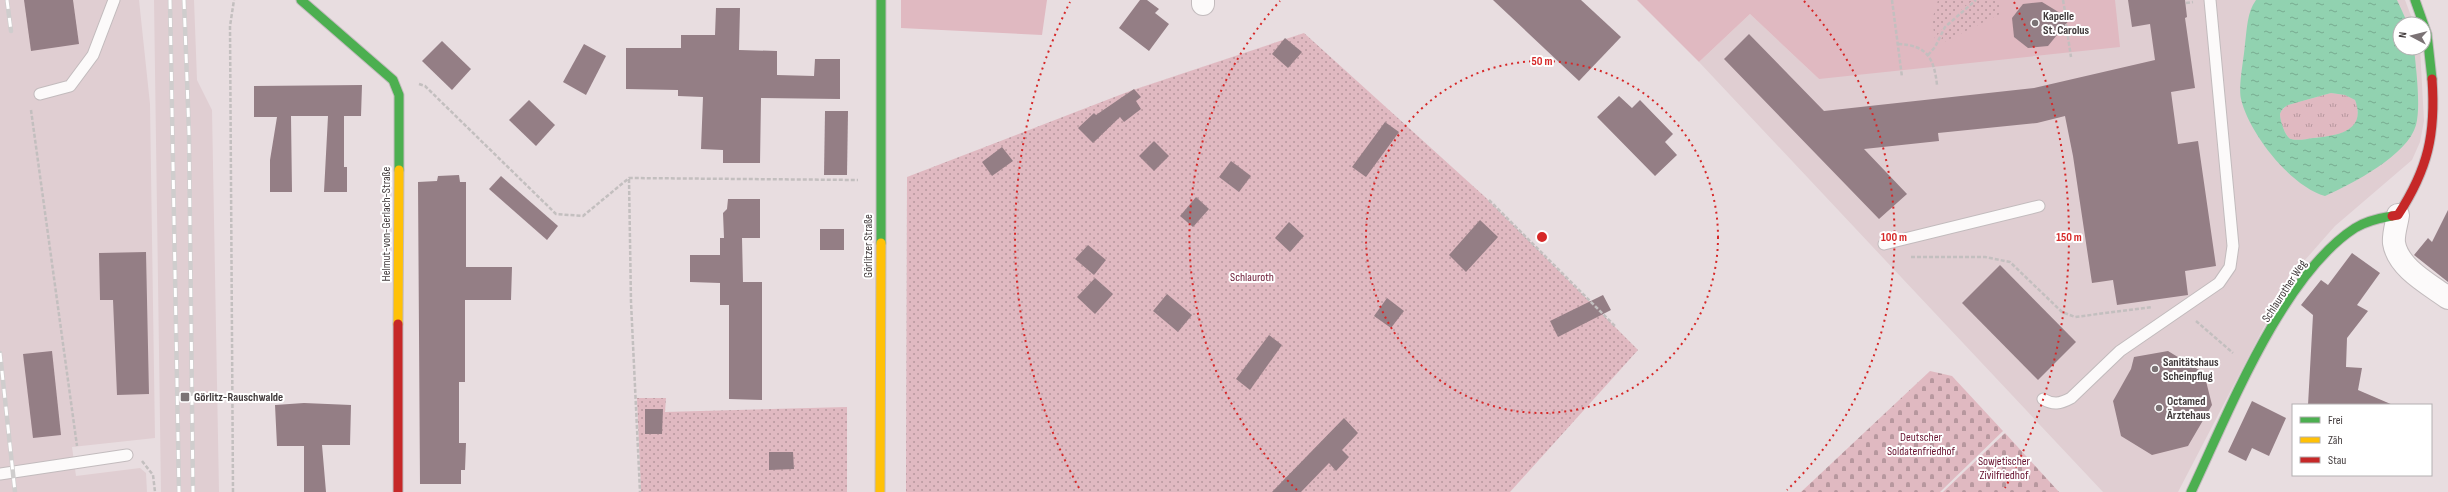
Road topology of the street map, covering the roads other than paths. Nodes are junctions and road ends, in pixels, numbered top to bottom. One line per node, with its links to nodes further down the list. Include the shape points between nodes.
1 (114, 0): 6 (lane, via 93,55 70,86)
2 (301, 0): 14 (street, Helmut-von-Gerlach-Straße, via 393,80 399,95)
3 (881, 0): 15 (street, Görlitzer Straße)
4 (2210, 0): 11 (lane, via 2233,246 2230,267 2219,283 2120,351 2070,398 2062,403 2051,404)
5 (2415, 0): 8 (street, via 2426,26 2433,136 2426,163)
6 (40, 94)
7 (2038, 206): 9 (lane)
8 (2398, 215): 10 (street, via 2394,242 2400,259 2416,275); 16 (street, Schlaurother Weg, via 2374,219 2354,228 2329,248 2307,273 2252,367)
9 (1884, 244)
10 (2448, 298)
11 (2043, 399)
12 (127, 455): 13 (lane)
13 (0, 474)
14 (398, 492)
15 (880, 492)
16 (2191, 492)

